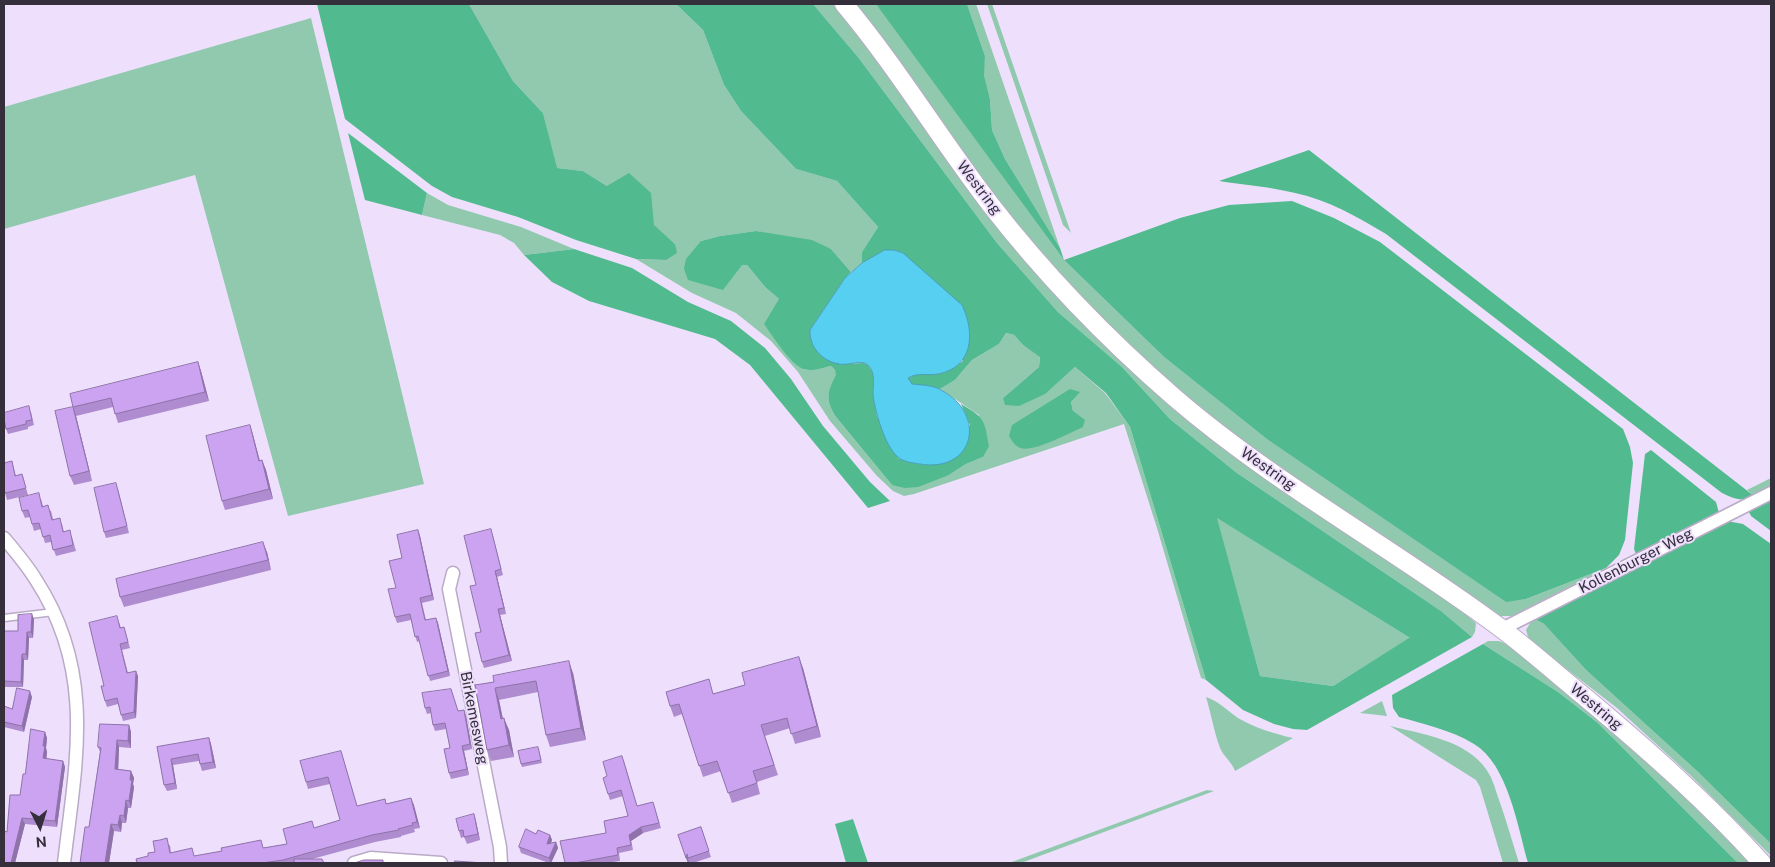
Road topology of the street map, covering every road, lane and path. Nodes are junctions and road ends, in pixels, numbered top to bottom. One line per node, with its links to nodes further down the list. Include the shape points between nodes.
1 (844, 4): 7 (main road, Westring, via 1004,222 1055,282 1126,354 1246,454)
2 (1771, 493): 7 (street, Kollenburger Weg)
3 (4, 538): 5 (street, via 37,580)
4 (453, 573): 12 (street, Birkemesweg, via 449,589)
5 (54, 612): 6 (lane); 8 (street, via 71,657 77,692 76,766)
6 (4, 618)
7 (1502, 629): 13 (main road, Westring, via 1673,774)
8 (64, 863)
9 (354, 863): 10 (street, via 372,858)
10 (437, 863): 11 (street)
11 (441, 863)
12 (501, 863)
13 (1762, 863)

